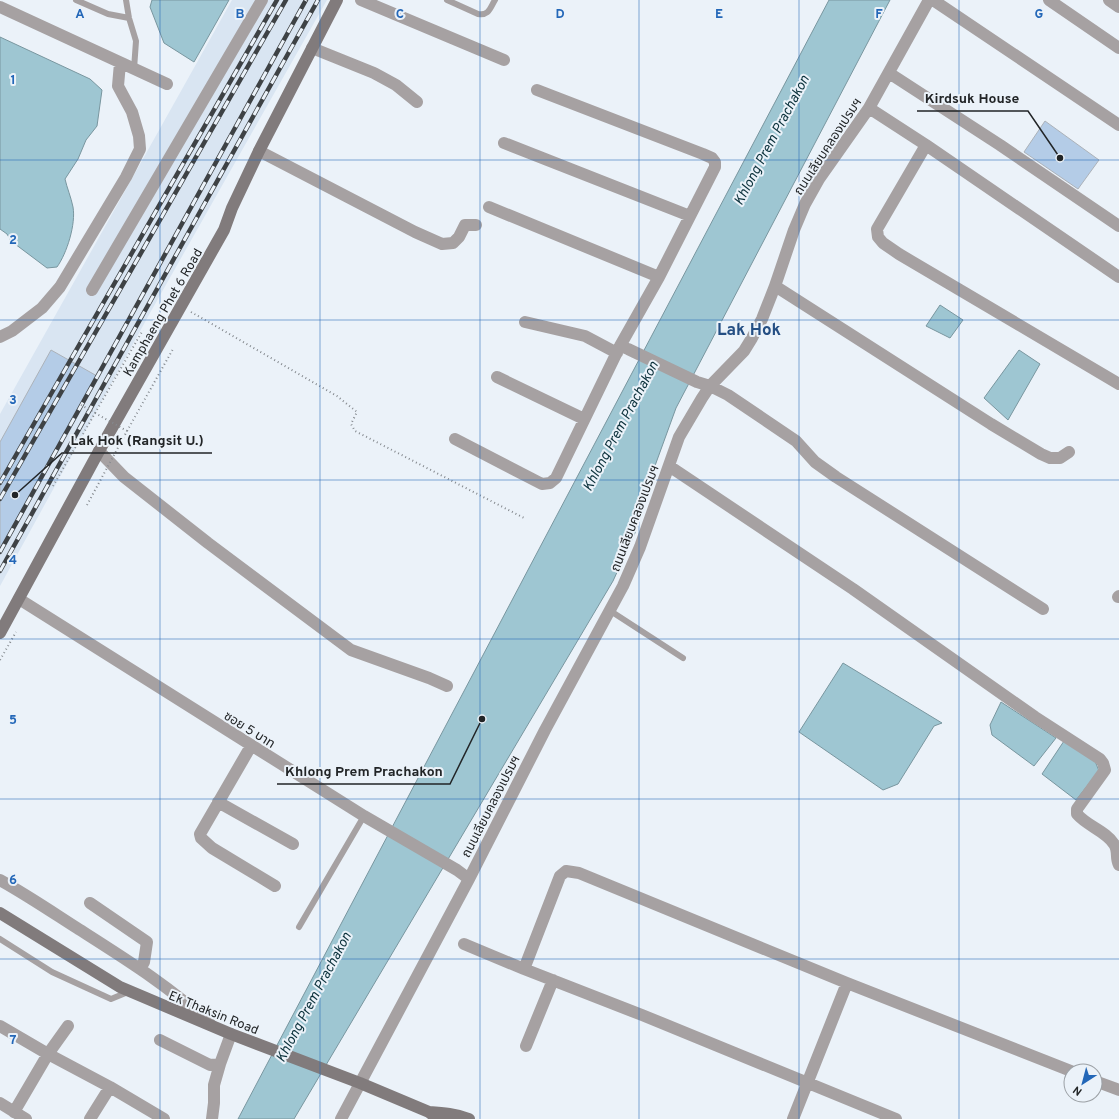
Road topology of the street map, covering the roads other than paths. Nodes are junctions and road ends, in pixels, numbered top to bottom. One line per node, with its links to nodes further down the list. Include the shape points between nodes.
1 (76, 0): 14 (lane, via 108,14)
2 (126, 0): 14 (lane)
3 (262, 0): 36 (street)
4 (337, 0): 15 (main road, Kamphaeng Phet 6 Road)
5 (361, 0): 17 (street)
6 (447, 0): 7 (lane, via 484,15 488,13)
7 (495, 0)
8 (929, 0): 20 (street, ถนนเลียบคลองเปรมฯ)
9 (933, 0): 25 (street)
10 (1049, 0): 16 (street)
11 (1109, 0): 13 (street)
12 (0, 7): 18 (street)
13 (1119, 7)
14 (129, 18): 19 (lane, via 136,41)
15 (312, 48): 23 (street, via 374,73 396,85); 28 (main road, Kamphaeng Phet 6 Road)
16 (1119, 48)
17 (504, 60)
18 (120, 63): 19 (street); 38 (street, via 118,86 132,112 140,149 60,287 42,308)
19 (134, 68): 21 (street)
20 (889, 72): 24 (street, ถนนเลียบคลองเปรมฯ); 32 (street)
21 (167, 84)
22 (537, 90): 30 (street, via 712,158 715,167)
23 (417, 102)
24 (869, 108): 27 (street); 35 (street, ถนนเลียบคลองเปรมฯ, via 804,204)
25 (1119, 125)
26 (504, 143): 30 (street)
27 (926, 145): 34 (street); 41 (street, via 877,230 878,237 900,254)
28 (259, 151): 31 (street, via 442,244 453,243 465,225); 45 (main road, Kamphaeng Phet 6 Road, via 224,230)
29 (489, 207): 33 (street)
30 (690, 216): 33 (street)
31 (476, 225)
32 (1119, 226)
33 (659, 277): 39 (street)
34 (1119, 277)
35 (775, 286): 42 (street, ถนนเลียบคลองเปรมฯ, via 762,319 744,351); 46 (street, via 1041,454 1050,458 1060,458)
36 (92, 290)
37 (525, 322): 39 (street, via 585,336)
38 (0, 337)
39 (621, 349): 42 (street); 43 (street)
40 (497, 377): 43 (street)
41 (1119, 384)
42 (710, 386): 47 (street, ถนนเลียบคลองเปรมฯ, via 680,437); 49 (street, via 728,395 796,441 807,455 836,477)
43 (584, 419): 44 (street, via 556,478 550,483 542,484)
44 (455, 439)
45 (99, 451): 48 (main road, Kamphaeng Phet 6 Road); 53 (street, via 124,477 351,650)
46 (1069, 452)
47 (669, 466): 50 (street, ถนนเลียบคลองเปรมฯ, via 640,547); 58 (street, via 1100,759 1105,770 1077,814 1110,839 1117,850 1116,860)
48 (19, 599): 51 (main road, Kamphaeng Phet 6 Road); 54 (street, ซอย 5 บาท)
49 (1043, 609)
50 (609, 610): 52 (lane); 59 (street, ถนนเลียบคลองเปรมฯ)
51 (0, 633)
52 (683, 658)
53 (447, 686)
54 (251, 746): 55 (street); 56 (street, ซอย 5 บาท)
55 (218, 802): 57 (street); 61 (street, via 200,834 201,838 212,848)
56 (364, 816): 59 (street, ซอย 5 บาท); 64 (lane)
57 (293, 844)
58 (1119, 865)
59 (469, 879): 81 (street, ถนนเลียบคลองเปรมฯ)
60 (0, 880): 67 (street, via 29,896)
61 (275, 886)
62 (90, 903): 67 (street, via 147,942 144,962)
63 (0, 914): 71 (main road, Ek Thaksin Road, via 102,977)
64 (299, 928)
65 (0, 939): 71 (lane, via 52,972 111,998)
66 (464, 944): 68 (street)
67 (140, 969): 74 (street, via 184,1000)
68 (524, 969): 69 (street); 70 (street, via 560,876 566,871 579,873)
69 (553, 980): 77 (street); 82 (street)
70 (847, 983): 80 (street); 82 (street)
71 (130, 991): 74 (main road, Ek Thaksin Road)
72 (0, 1026): 78 (street)
73 (68, 1026): 78 (street)
74 (213, 1027): 75 (main road, Ek Thaksin Road)
75 (231, 1034): 79 (street); 81 (main road, Ek Thaksin Road)
76 (160, 1040): 79 (street, via 210,1065)
77 (526, 1046)
78 (48, 1054): 84 (street); 87 (street)
79 (220, 1064): 92 (street, via 214,1085)
80 (1063, 1068)
81 (360, 1083): 88 (main road, Ek Thaksin Road); 93 (street, ถนนเลียบคลองเปรมฯ)
82 (807, 1083): 95 (street); 96 (street)
83 (1103, 1084): 85 (street)
84 (110, 1087): 90 (street); 91 (street)
85 (1119, 1090)
86 (0, 1103): 87 (street)
87 (14, 1112): 89 (street)
88 (434, 1116): 94 (main road, Ek Thaksin Road, via 448,1113)
89 (26, 1119)
90 (90, 1119)
91 (164, 1119)
92 (212, 1119)
93 (341, 1119)
94 (470, 1119)
95 (793, 1119)
96 (896, 1119)

